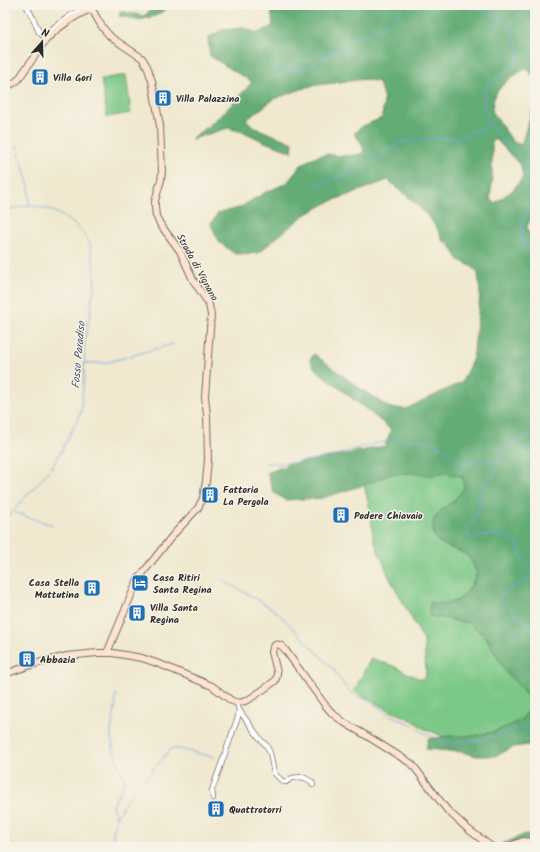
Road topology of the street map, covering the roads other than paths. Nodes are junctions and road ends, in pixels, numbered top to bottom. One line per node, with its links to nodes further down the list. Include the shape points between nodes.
1 (26, 5): 3 (street, via 42,35 74,13)
2 (91, 7): 3 (street); 5 (street, Strada di Vignano, via 108,35 142,58 147,66 160,126 162,172 155,201 156,216 180,251 193,280 209,305 211,315 205,397 208,460 203,500 137,580)
3 (83, 12): 4 (street, via 48,38 19,78)
4 (5, 87)
5 (107, 653): 6 (street, via 67,656); 7 (street, via 142,658 162,665 212,686)
6 (5, 674)
7 (238, 706): 8 (street, via 266,745 274,773 280,780 286,782 301,777); 9 (street, via 238,717 212,790); 11 (street, via 275,681 277,672 272,651 275,645 281,645 336,716 412,764 447,810)
8 (313, 785)
9 (213, 798)
10 (535, 842): 12 (street, via 523,841)
11 (492, 847)
12 (507, 847)

